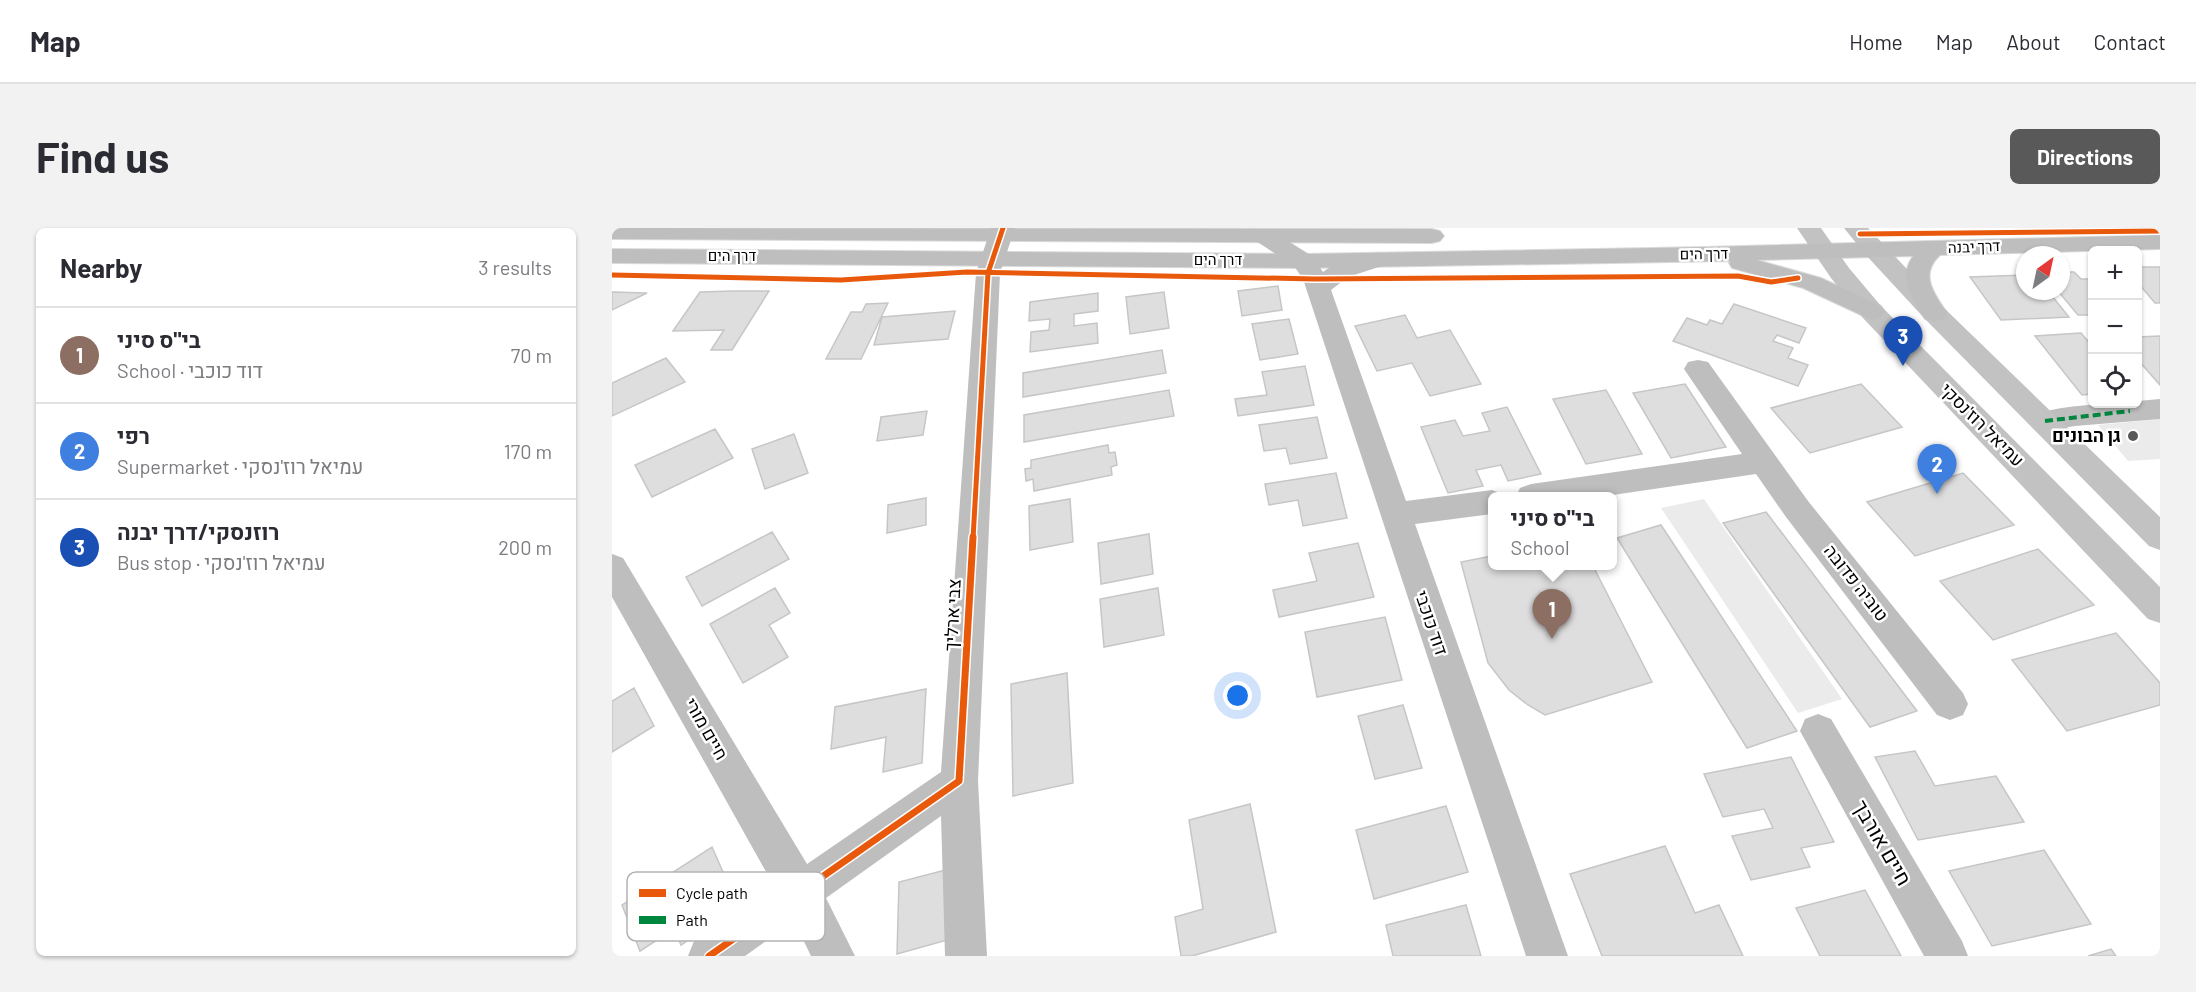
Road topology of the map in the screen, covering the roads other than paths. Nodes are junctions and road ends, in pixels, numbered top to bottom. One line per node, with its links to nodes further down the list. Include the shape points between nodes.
1 (2160, 231): 8 (main road, דרך יבנה)
2 (612, 232): 9 (main road, דרך הים)
3 (1328, 232): 4 (main road, דרך הים); 11 (main road, via 1339,245)
4 (1266, 234): 9 (main road, דרך הים); 15 (main road)
5 (1457, 236): 11 (main road)
6 (1480, 236): 7 (main road, דרך הים)
7 (1815, 237): 8 (main road, דרך יבנה); 13 (main road, דרך הים); 16 (street, עמיאל רוז'נסקי)
8 (1863, 237): 12 (main road, דרך יבנה); 17 (street)
9 (998, 240): 14 (main road, דרך הים); 15 (main road, דרך הים); 30 (main road, צבי ארליך, via 987,284)
10 (2160, 242): 12 (main road, דרך יבנה)
11 (1374, 245): 13 (main road, דרך הים); 15 (main road, via 1339,272)
12 (1932, 249): 17 (main road, via 1921,257 1916,274 1920,290)
13 (1707, 254): 16 (main road, via 1805,280)
14 (612, 256)
15 (1310, 274): 24 (main road, דוד כוכבי)
16 (1872, 312): 27 (street, עמיאל רוז'נסקי)
17 (1934, 313): 20 (street)
18 (1698, 369): 21 (main road, טוביה פדובה)
19 (2160, 409): 20 (main road)
20 (2045, 421): 25 (street)
21 (1764, 462): 22 (main road); 28 (main road, טוביה פדובה)
22 (1558, 492)
23 (1488, 503): 24 (main road)
24 (1394, 515): 38 (main road, דוד כוכבי)
25 (2160, 537)
26 (612, 567): 31 (main road, חיים מורי)
27 (2160, 609)
28 (1950, 704)
29 (1818, 731): 39 (main road, חיים אורבך)
30 (959, 781): 32 (main road); 37 (main road, צבי ארליך)
31 (789, 872)
32 (825, 874)
33 (825, 939): 36 (main road, חיים מורי)
34 (730, 941): 35 (main road)
35 (709, 956)
36 (834, 956)
37 (966, 956)
38 (1547, 956)
39 (1947, 956)

